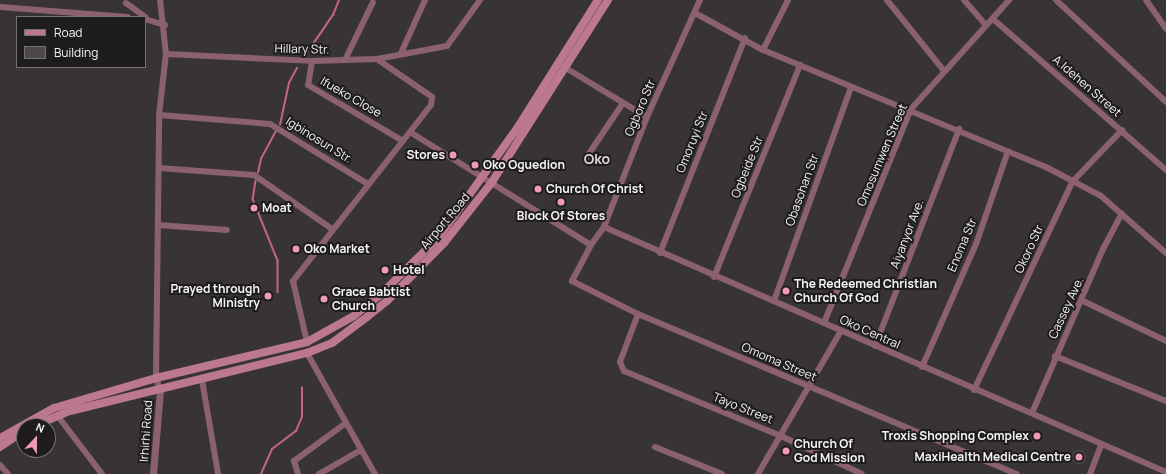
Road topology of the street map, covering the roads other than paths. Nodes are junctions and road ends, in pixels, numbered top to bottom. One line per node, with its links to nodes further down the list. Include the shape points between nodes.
1 (160, 0): 22 (street)
2 (425, 0): 27 (street)
3 (480, 0): 27 (street, Hillary Str., via 447,46)
4 (598, 0): 49 (main road, Airport Road)
5 (608, 0): 33 (main road, Airport Road)
6 (700, 0): 16 (street, Ogboro Str)
7 (788, 0): 26 (street)
8 (887, 0): 34 (street)
9 (964, 0): 23 (street)
10 (1009, 0): 21 (street, Omosumwen Street)
11 (1056, 0): 36 (street)
12 (1146, 0): 24 (street)
13 (126, 2): 18 (street); 19 (street)
14 (373, 2): 30 (street)
15 (0, 7): 17 (street)
16 (695, 13): 25 (street); 40 (street, Ogboro Str)
17 (112, 16)
18 (125, 16)
19 (144, 16)
20 (146, 18): 22 (street)
21 (993, 19): 23 (street, Omosumwen Street); 42 (street, A.Idehen Street, via 1069,88)
22 (165, 25): 28 (street)
23 (986, 25): 34 (street, Omosumwen Street)
24 (1166, 29)
25 (745, 38): 26 (street); 59 (street, Omoruyi Str)
26 (763, 50): 32 (street)
27 (401, 53): 29 (street, Hillary Str.)
28 (166, 54): 31 (street, Hillary Str.); 39 (street)
29 (377, 59): 30 (street, Hillary Str.); 43 (street, via 432,98 431,105)
30 (345, 60): 31 (street, Hillary Str.)
31 (312, 61): 44 (street, Ifueko Close, via 308,85)
32 (800, 66): 35 (street); 61 (street, Ogbeide Str)
33 (564, 67): 37 (street); 51 (main road, Airport Road)
34 (944, 72): 38 (street, Omosumwen Street)
35 (851, 87): 38 (street); 62 (street, Obasohan Str)
36 (1166, 102)
37 (623, 103): 40 (street); 46 (street)
38 (911, 109): 41 (street); 65 (street, Omosumwen Street)
39 (159, 115): 47 (street); 52 (street, Igbinosun Str., via 270,124)
40 (647, 118): 55 (street, Ogboro Str)
41 (959, 129): 45 (street); 69 (street, Aiyanyor Ave.)
42 (1122, 130): 48 (street, A.Idehen Street); 50 (street, Okoro Str)
43 (410, 132): 44 (street); 49 (street)
44 (403, 141): 52 (street)
45 (1008, 151): 50 (street); 72 (street, Enoma Str, via 976,244)
46 (586, 158)
47 (159, 168): 54 (street); 56 (street, via 254,175)
48 (1166, 170)
49 (484, 178): 51 (street); 68 (main road, Airport Road, via 439,237 380,295 354,316)
50 (1073, 181): 53 (street, via 1101,196); 77 (street, Okoro Str)
51 (492, 182): 58 (street); 70 (main road, Airport Road, via 444,243 387,301 332,343)
52 (368, 184): 56 (street)
53 (1122, 214): 60 (street); 63 (street, Cassey Ave., via 1103,249)
54 (158, 225): 57 (street); 73 (street)
55 (604, 227): 58 (street); 59 (street, Oko Central)
56 (332, 229): 68 (street, via 292,281)
57 (227, 230)
58 (591, 245): 64 (street, Omoma Street, via 572,281)
59 (660, 253): 61 (street, Oko Central)
60 (1166, 254)
61 (714, 277): 62 (street, Oko Central)
62 (774, 301): 65 (street, Oko Central)
63 (1083, 301): 67 (street); 71 (street, Cassey Ave.)
64 (638, 314): 75 (street, Omoma Street); 84 (street, Tayo Street, via 620,362 624,371)
65 (824, 323): 66 (street, Oko Central)
66 (841, 331): 69 (street, Oko Central); 75 (street)
67 (1166, 341)
68 (307, 342): 73 (main road, Airport Road)
69 (875, 346): 72 (street, Oko Central)
70 (307, 353): 74 (main road, Airport Road); 82 (street)
71 (1055, 356): 78 (street); 79 (street, Cassey Ave.)
72 (922, 367): 77 (street, Oko Central)
73 (156, 378): 76 (street); 85 (main road, Airport Road, via 54,408)
74 (202, 380): 76 (main road, Airport Road); 96 (street)
75 (809, 386): 84 (street); 102 (street, Omoma Street)
76 (160, 390): 80 (main road, Airport Road); 95 (street, Irhirhi Road)
77 (974, 390): 79 (street, Oko Central)
78 (1166, 401)
79 (1032, 413): 86 (street, Oko Central)
80 (57, 415): 81 (main road, Airport Road); 94 (street)
81 (51, 418)
82 (346, 423): 89 (street); 97 (street, via 294,461)
83 (16, 436): 87 (main road)
84 (781, 436): 100 (street); 101 (street, Tayo Street)
85 (0, 438)
86 (1101, 445): 91 (street, Oko Central); 103 (street)
87 (0, 447)
88 (655, 447): 99 (street)
89 (361, 450): 92 (street); 98 (street)
90 (0, 465): 93 (street)
91 (1166, 472)
92 (373, 473)
93 (8, 474)
94 (102, 474)
95 (153, 474)
96 (218, 474)
97 (298, 474)
98 (319, 474)
99 (722, 474)
100 (758, 474)
101 (862, 474)
102 (1018, 474)
103 (1090, 474)

